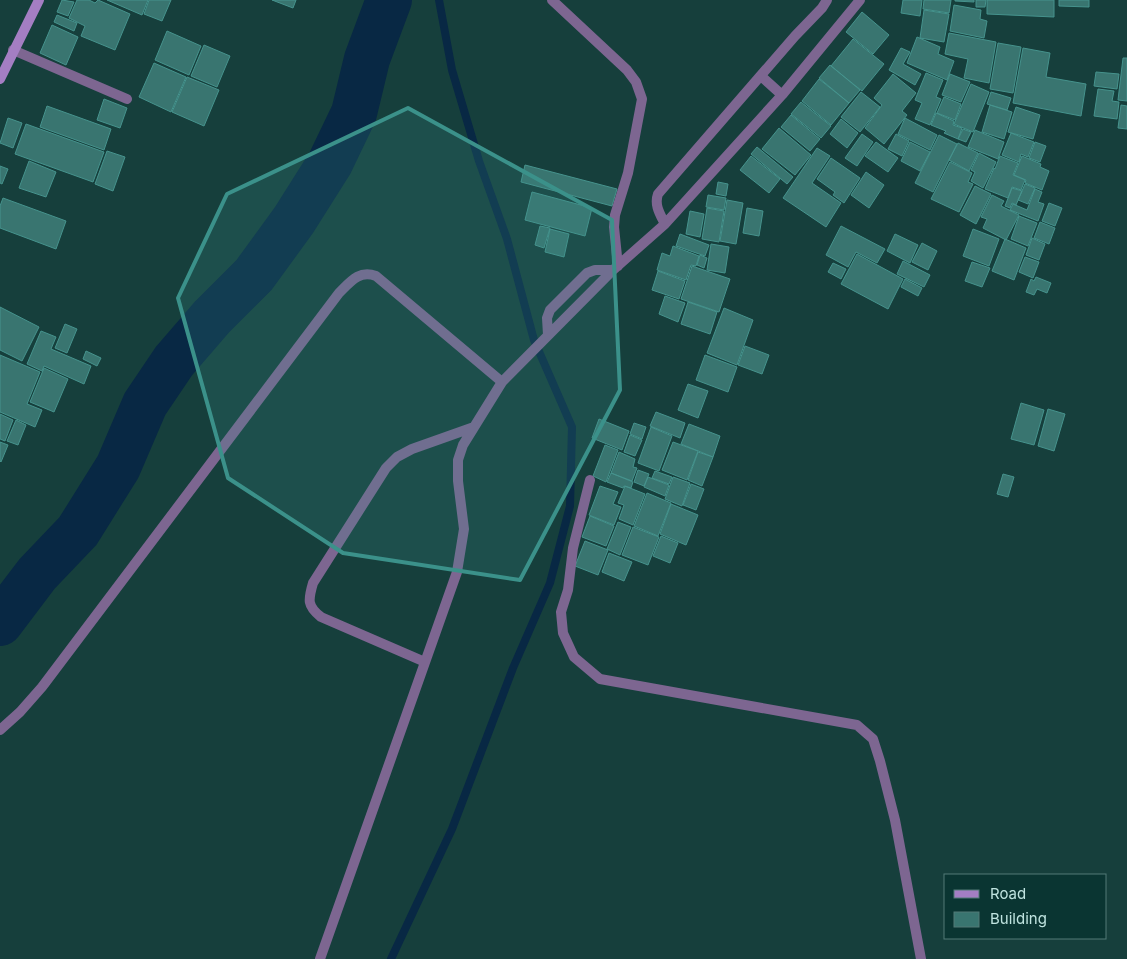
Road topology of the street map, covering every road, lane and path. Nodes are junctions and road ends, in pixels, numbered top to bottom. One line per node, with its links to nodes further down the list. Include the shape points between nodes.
1 (39, 0): 5 (main road)
2 (552, 0): 11 (street, via 627,70 642,99 628,173 615,215)
3 (827, 0): 6 (street)
4 (860, 0): 8 (street)
5 (13, 50): 7 (main road); 9 (street)
6 (761, 76): 8 (street); 10 (street, via 658,194 657,207)
7 (0, 79)
8 (782, 95): 10 (street)
9 (127, 100)
10 (664, 224): 11 (street)
11 (615, 268): 12 (street); 12 (street, via 587,273 550,310)
12 (547, 335): 13 (street)
13 (502, 382): 14 (street); 17 (street, via 376,276 364,274 355,277 333,301 42,687)
14 (474, 427): 16 (street, via 458,460 464,529 457,572); 16 (street, via 412,449 386,468 313,583 308,598 321,617)
15 (590, 480): 19 (street, via 561,612 563,634 574,656 600,679 857,725 873,739 880,761 895,820)
16 (425, 662): 18 (street)
17 (0, 730)
18 (320, 959)
19 (921, 959)

